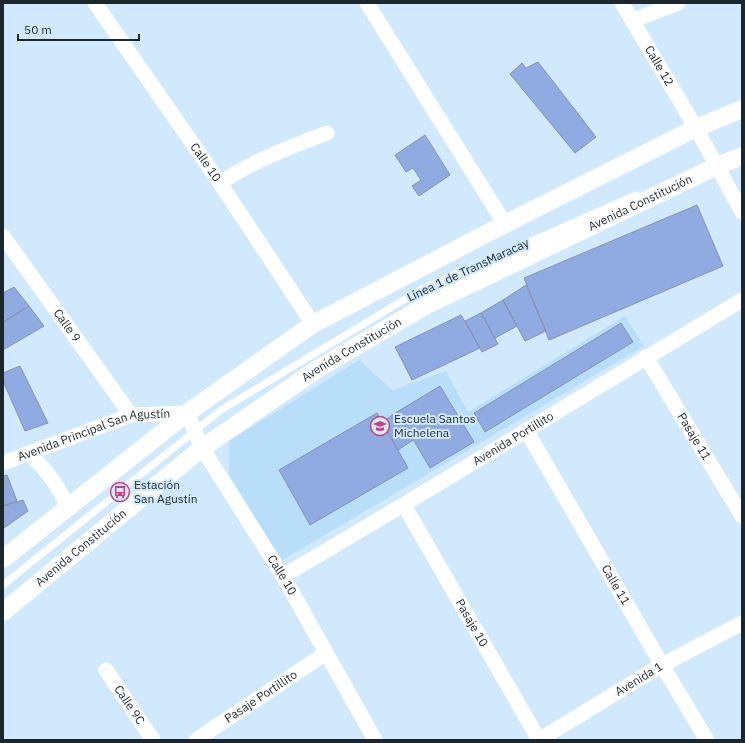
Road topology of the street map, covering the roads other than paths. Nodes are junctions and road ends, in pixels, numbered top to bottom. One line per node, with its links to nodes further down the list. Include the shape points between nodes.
1 (96, 3): 12 (street, Calle 10)
2 (367, 3): 16 (street)
3 (622, 3): 5 (street, Calle 12)
4 (678, 3): 5 (street)
5 (632, 22): 7 (street, Calle 12)
6 (742, 109): 7 (street)
7 (696, 128): 11 (street, Calle 12); 16 (street)
8 (327, 133): 12 (street, via 279,152)
9 (742, 149): 11 (lane)
10 (742, 156): 11 (street, Avenida Constitución)
11 (716, 164): 13 (lane); 15 (street); 24 (street, Avenida Constitución, via 428,305)
12 (220, 183): 19 (street, Calle 10)
13 (663, 183)
14 (641, 193): 24 (lane, Línea 1 de TransMaracay, via 422,289 221,410)
15 (742, 212)
16 (505, 224): 19 (street)
17 (3, 236): 22 (street, Calle 9)
18 (742, 300): 20 (street, Avenida Portillito)
19 (313, 324): 21 (street)
20 (646, 357): 23 (street, Avenida Portillito); 29 (street, Pasaje 11)
21 (187, 413): 22 (street, Avenida Principal San Agustín); 24 (street, Calle 10); 28 (street)
22 (131, 415): 25 (street, Avenida Principal San Agustín)
23 (526, 430): 27 (street, Avenida Portillito); 36 (street, Calle 11)
24 (198, 440): 31 (street, Calle 10); 32 (lane, Línea 1 de TransMaracay); 33 (street, Avenida Constitución)
25 (29, 454): 26 (street, Avenida Principal San Agustín); 28 (street, via 61,492)
26 (3, 463)
27 (404, 505): 31 (street, Avenida Portillito); 41 (street, Pasaje 10)
28 (68, 508): 30 (street)
29 (742, 516)
30 (3, 560)
31 (283, 576): 35 (street, Calle 10)
32 (3, 585)
33 (3, 612)
34 (742, 623): 36 (street, Avenida 1)
35 (326, 653): 39 (street, Pasaje Portillito); 40 (street, Calle 10)
36 (662, 665): 41 (street, Avenida 1); 42 (street, Calle 11)
37 (106, 670): 38 (street, Calle 9C)
38 (153, 740)
39 (196, 740)
40 (374, 740)
41 (539, 740)
42 (707, 740)

